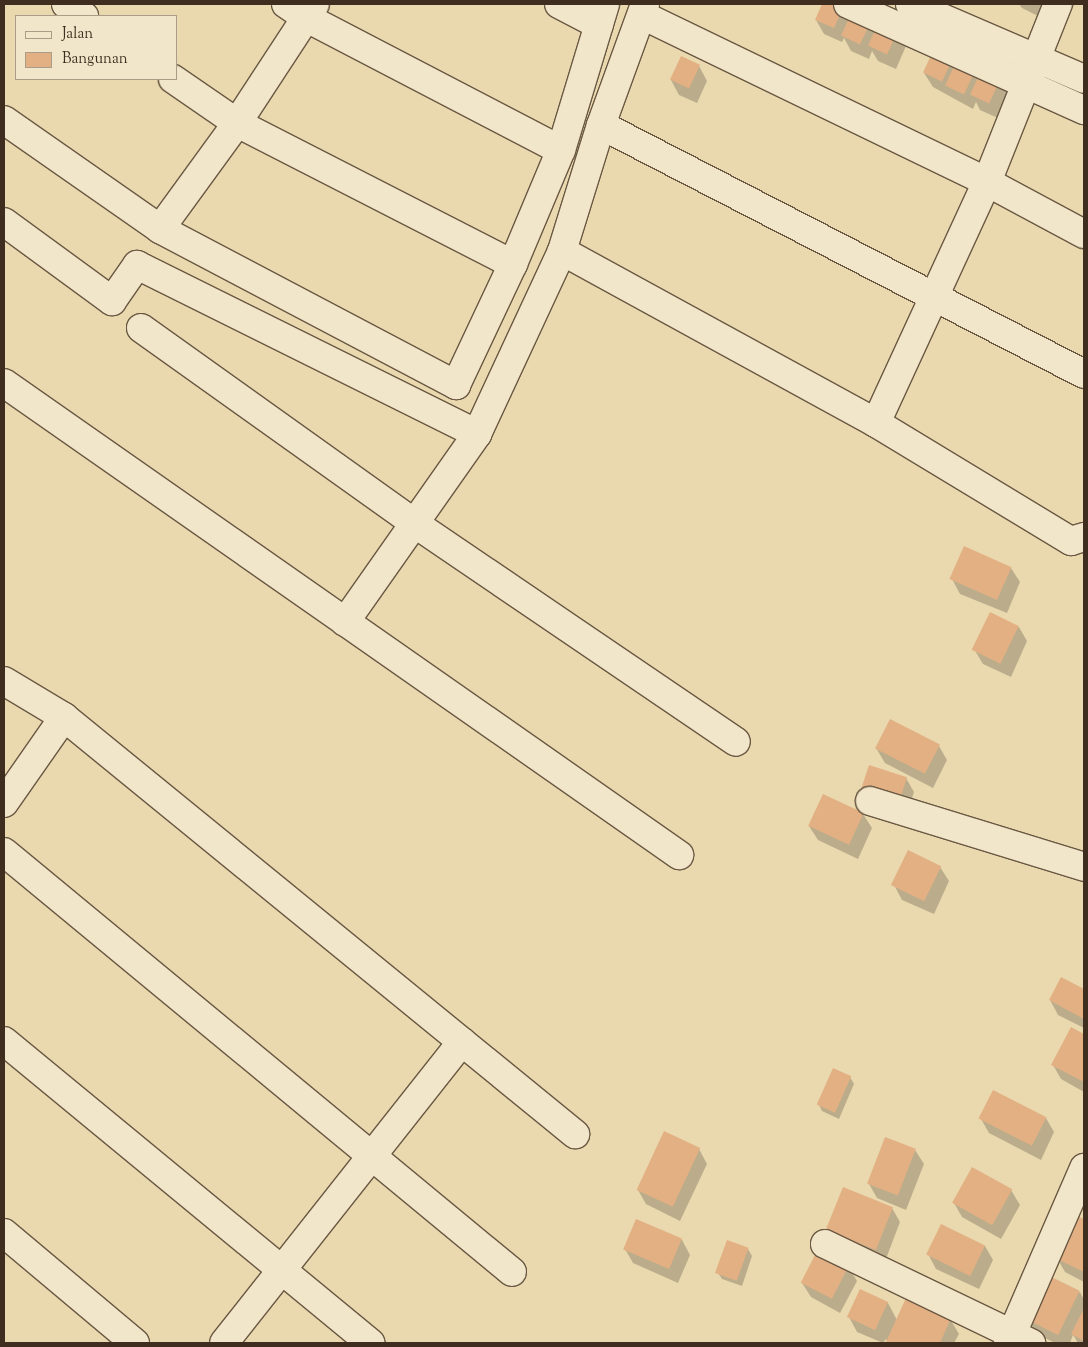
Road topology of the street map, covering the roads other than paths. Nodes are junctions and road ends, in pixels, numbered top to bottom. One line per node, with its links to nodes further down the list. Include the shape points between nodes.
1 (66, 4): 8 (street)
2 (559, 4): 9 (street)
3 (910, 4): 11 (street)
4 (1058, 4): 11 (street)
5 (853, 5): 14 (street)
6 (302, 8): 17 (street); 19 (street)
7 (641, 8): 10 (street); 20 (street)
8 (82, 15)
9 (600, 22): 10 (street); 19 (street)
10 (628, 50): 18 (street)
11 (1036, 60): 12 (street); 14 (street)
12 (1084, 79)
13 (175, 80): 17 (street)
14 (1025, 86): 15 (street); 20 (street)
15 (1084, 110)
16 (4, 120): 22 (street)
17 (237, 123): 22 (street); 25 (street)
18 (601, 125): 24 (street); 26 (street)
19 (561, 150): 25 (street)
20 (988, 182): 23 (street); 26 (street)
21 (4, 222): 31 (street, via 112,301 137,265)
22 (160, 229): 25 (street, via 456,385)
23 (1084, 234)
24 (562, 251): 30 (street); 31 (street)
25 (513, 264)
26 (935, 299): 28 (street); 30 (street)
27 (142, 328): 32 (street)
28 (1084, 374)
29 (4, 383): 34 (street)
30 (876, 423): 33 (street, via 1072,541)
31 (477, 434): 32 (street)
32 (414, 523): 34 (street); 37 (street)
33 (1084, 538)
34 (345, 622): 41 (street)
35 (4, 681): 36 (street)
36 (64, 717): 39 (street); 44 (street)
37 (736, 742)
38 (870, 801): 42 (street)
39 (4, 803)
40 (4, 852): 46 (street)
41 (678, 855)
42 (1084, 867)
43 (4, 1041): 50 (street)
44 (462, 1042): 45 (street); 46 (street)
45 (575, 1134)
46 (372, 1156): 50 (street); 51 (street)
47 (1084, 1168): 52 (street, via 1030,1289)
48 (4, 1233): 53 (street)
49 (825, 1244): 52 (street)
50 (281, 1271): 54 (street); 55 (street)
51 (512, 1272)
52 (1017, 1340)
53 (135, 1343)
54 (224, 1343)
55 (370, 1343)

